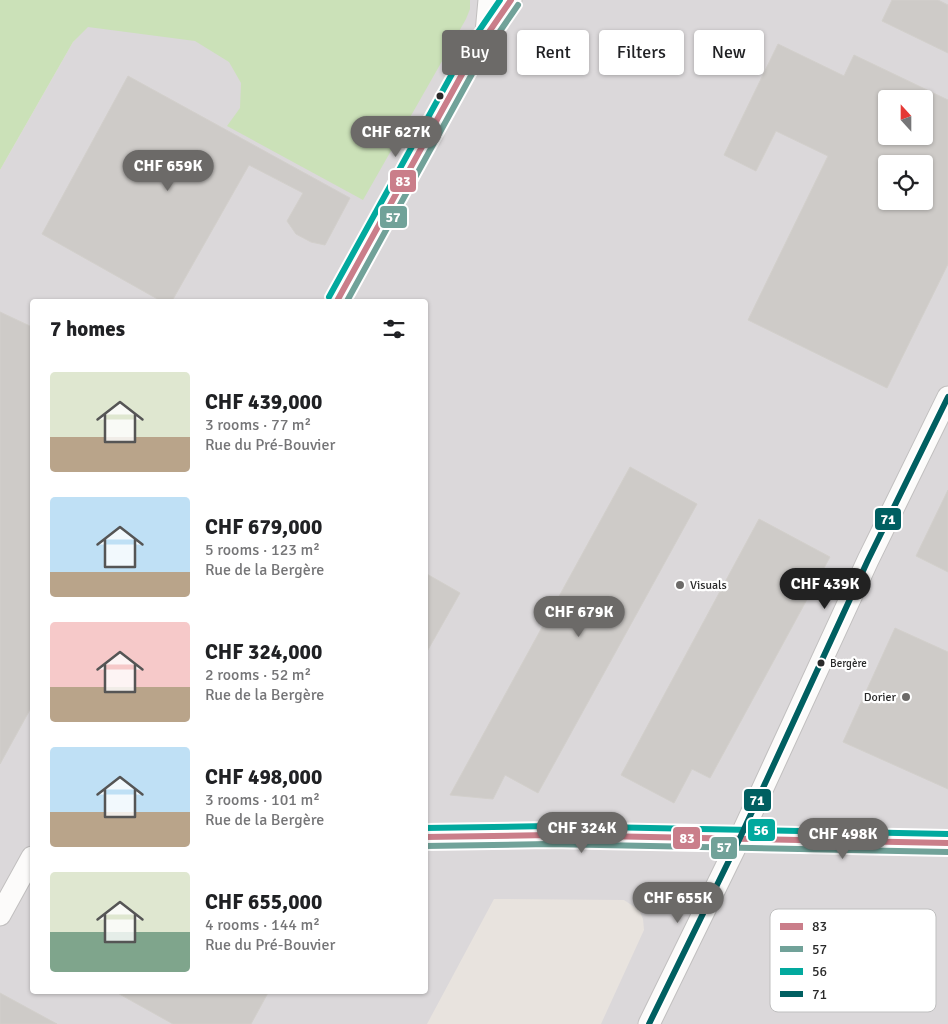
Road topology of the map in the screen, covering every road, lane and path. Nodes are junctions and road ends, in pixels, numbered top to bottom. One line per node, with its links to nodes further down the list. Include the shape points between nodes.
1 (489, 0): 3 (street)
2 (511, 0): 4 (street)
3 (486, 30)
4 (489, 30)
5 (462, 75): 6 (street)
6 (338, 299)
7 (948, 397): 9 (street)
8 (428, 837): 9 (street, via 549,835)
9 (738, 840): 10 (street); 13 (street)
10 (948, 843)
11 (30, 861): 12 (street)
12 (0, 915)
13 (649, 1024)

